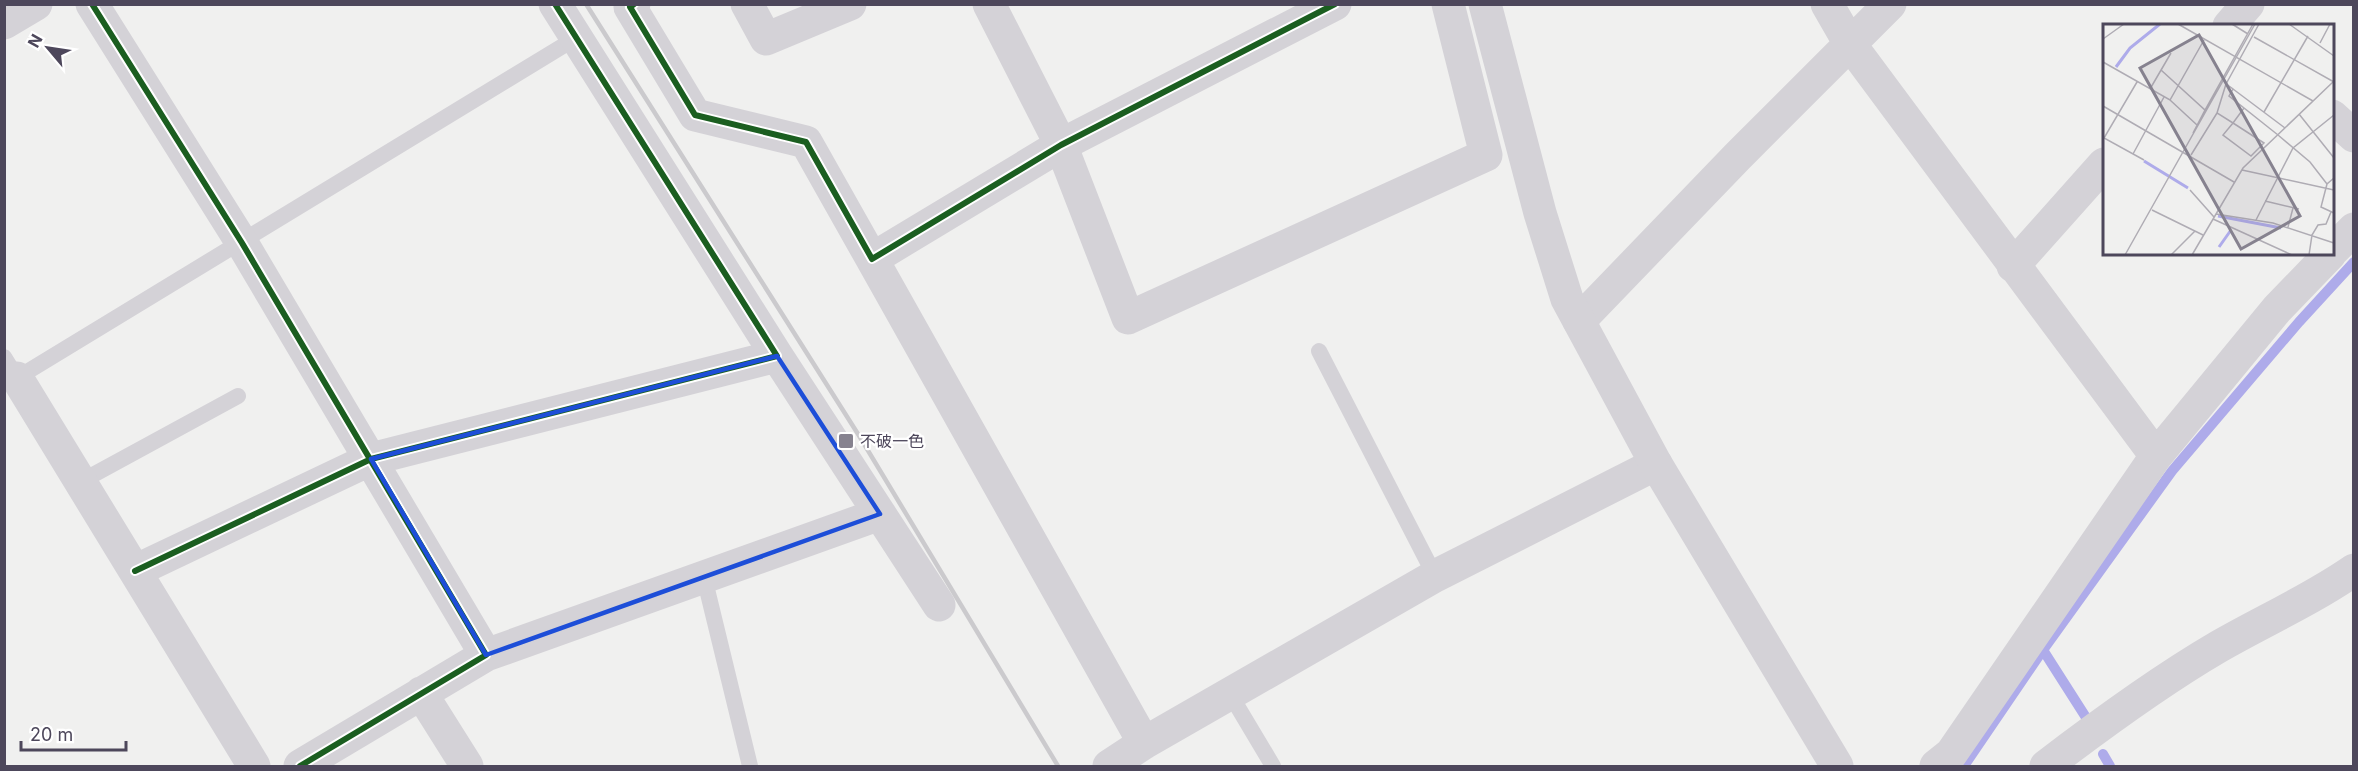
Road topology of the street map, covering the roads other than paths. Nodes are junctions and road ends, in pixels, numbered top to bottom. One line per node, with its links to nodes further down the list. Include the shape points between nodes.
1 (36, 4): 13 (street)
2 (92, 4): 21 (street)
3 (555, 4): 14 (street)
4 (747, 4): 5 (street, via 766,39)
5 (850, 4)
6 (989, 4): 18 (street)
7 (1335, 4): 18 (street)
8 (1448, 4): 18 (street, via 1486,155 1128,318)
9 (1485, 4): 26 (street, via 1540,213 1567,299)
10 (1827, 4): 15 (street)
11 (1890, 4): 15 (street)
12 (631, 5): 24 (street, via 695,115 806,142)
13 (4, 23)
14 (576, 38): 21 (lane); 28 (street)
15 (1850, 44): 25 (street); 26 (street)
16 (2334, 118): 17 (street)
17 (2354, 136)
18 (1061, 146): 24 (street)
19 (2103, 165): 25 (street)
20 (2354, 229): 22 (street)
21 (242, 243): 29 (lane); 32 (street)
22 (2334, 249)
23 (2328, 255): 31 (street, via 2277,309)
24 (872, 259): 44 (street)
25 (2013, 266): 31 (street)
26 (1579, 321): 33 (street)
27 (1319, 351): 38 (lane)
28 (777, 356): 32 (street); 35 (street)
29 (11, 368): 34 (street)
30 (238, 396): 34 (lane)
31 (2156, 456): 52 (street, via 1951,754)
32 (371, 459): 37 (street); 41 (street)
33 (1656, 464): 38 (street); 51 (street)
34 (80, 482): 37 (street)
35 (880, 514): 39 (street); 40 (street)
36 (2354, 570): 53 (street, via 2218,647 2122,709)
37 (135, 571): 45 (street)
38 (1436, 576): 43 (street)
39 (704, 577): 41 (street); 48 (lane)
40 (939, 605)
41 (486, 655): 42 (street)
42 (421, 693): 46 (street); 47 (street)
43 (1230, 694): 44 (street); 50 (lane)
44 (1144, 743): 49 (street)
45 (254, 766)
46 (300, 766)
47 (467, 766)
48 (750, 766)
49 (1109, 766)
50 (1274, 766)
51 (1837, 766)
52 (1936, 766)
53 (2046, 766)

